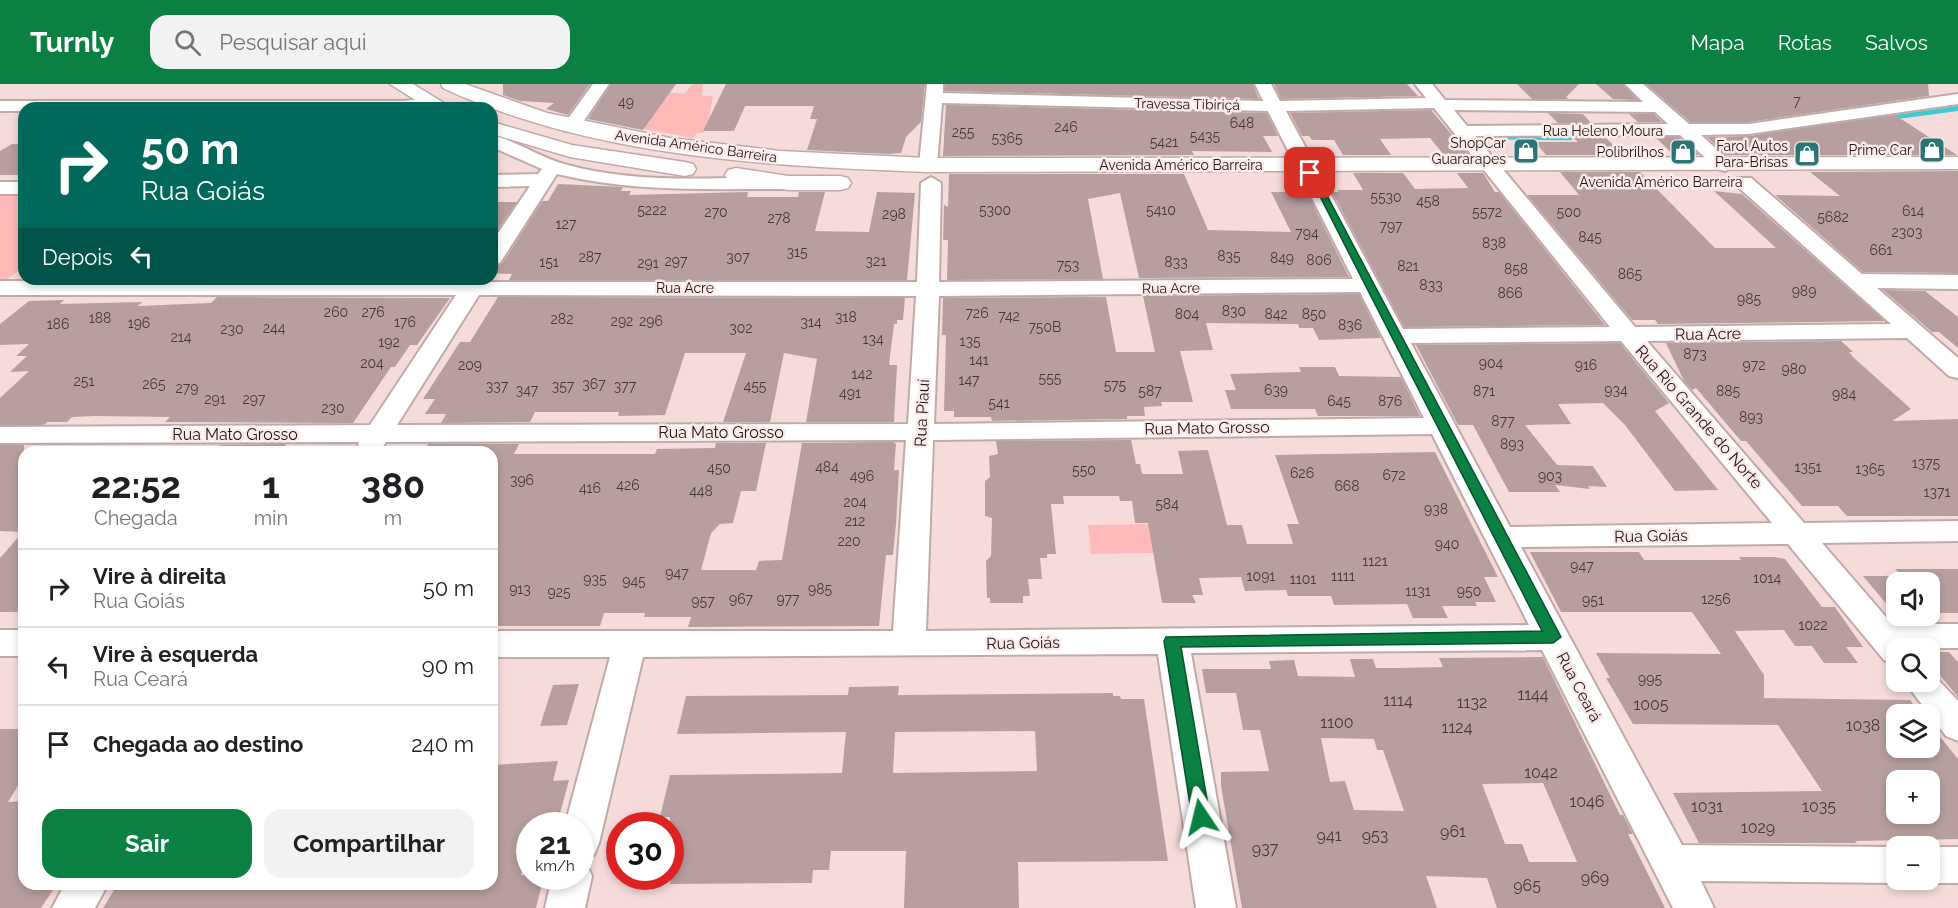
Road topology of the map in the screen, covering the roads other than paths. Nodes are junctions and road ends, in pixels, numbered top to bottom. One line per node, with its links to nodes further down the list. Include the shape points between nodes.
1 (399, 84): 9 (main road)
2 (450, 84): 10 (main road, Avenida Américo Barreira)
3 (602, 84): 17 (street)
4 (1263, 84): 15 (street, Rua Ceará)
5 (1423, 84): 12 (street, Rua Rio Grande do Norte)
6 (1633, 84): 16 (street)
7 (935, 91): 15 (street, Travessa Tibiriçá); 27 (street, Rua Piauí)
8 (1958, 99): 20 (street, Rua Heleno Moura, via 1760,128)
9 (431, 102)
10 (493, 102)
11 (498, 104): 17 (main road, Avenida Américo Barreira)
12 (1440, 104): 15 (street, Travessa Tibiriçá); 16 (street, Travessa Tibiriçá); 19 (street, Rua Rio Grande do Norte)
13 (0, 106): 14 (street)
14 (18, 106)
15 (1274, 106): 25 (street, Rua Ceará)
16 (1660, 107): 20 (street)
17 (571, 127): 27 (main road, Avenida Américo Barreira, via 732,154)
18 (498, 130): 31 (main road, Avenida Américo Barreira, via 536,143 609,158)
19 (1462, 131): 20 (street, Rua Heleno Moura); 24 (street, Rua Rio Grande do Norte)
20 (1687, 131): 23 (street)
21 (498, 144): 26 (street, Avenida Américo Barreira)
22 (1958, 163): 23 (main road, Avenida Américo Barreira)
23 (1725, 165): 24 (main road, Avenida Américo Barreira)
24 (1495, 172): 25 (main road, Avenida Américo Barreira); 30 (main road, Avenida Américo Barreira); 44 (street, Rua Rio Grande do Norte)
25 (1310, 173): 27 (main road, Avenida Américo Barreira); 40 (street, Rua Ceará)
26 (548, 174): 29 (street); 31 (street, Avenida Américo Barreira, via 630,181); 34 (street)
27 (929, 174): 31 (main road, Avenida Américo Barreira); 41 (street, Rua Piauí)
28 (1958, 179): 30 (main road, Avenida Américo Barreira)
29 (498, 180)
30 (1744, 182): 35 (street)
31 (788, 183)
32 (0, 188): 33 (street)
33 (18, 188)
34 (498, 249)
35 (1856, 281): 36 (street); 43 (street)
36 (1958, 282)
37 (498, 283): 41 (street, Rua Acre)
38 (16, 285): 42 (street)
39 (474, 285): 50 (street)
40 (1369, 285): 41 (street, Rua Acre); 45 (street, Rua Ceará)
41 (928, 289): 48 (street, Rua Piauí)
42 (0, 303)
43 (1912, 331): 44 (street, Rua Acre); 46 (street)
44 (1629, 335): 45 (street, Rua Acre); 52 (street, Rua Rio Grande do Norte)
45 (1396, 336): 47 (street, Rua Ceará)
46 (1958, 371)
47 (1442, 426): 48 (street, Rua Mato Grosso); 53 (street, Rua Ceará)
48 (922, 432): 50 (street, Rua Mato Grosso); 63 (street, Rua Piauí)
49 (0, 435): 50 (street, Rua Mato Grosso)
50 (373, 442)
51 (1958, 531): 52 (street, Rua Goiás)
52 (1799, 534): 53 (street, Rua Goiás); 57 (street, Rua Rio Grande do Norte)
53 (1503, 537): 55 (street, Rua Ceará)
54 (1958, 636): 56 (street)
55 (1553, 637): 58 (street, Rua Goiás); 67 (street, Rua Ceará)
56 (1940, 638)
57 (1886, 640)
58 (1172, 641): 63 (street, Rua Goiás); 75 (street)
59 (0, 644): 60 (street)
60 (18, 644)
61 (498, 644): 62 (street, Rua Goiás)
62 (630, 644): 63 (street, Rua Goiás); 66 (street)
63 (909, 644)
64 (1930, 692): 65 (street)
65 (1958, 726)
66 (588, 812)
67 (1671, 863): 68 (street); 76 (street, Rua Ceará)
68 (1886, 865)
69 (1940, 865): 70 (street)
70 (1958, 865)
71 (84, 890): 73 (street)
72 (569, 890): 74 (street)
73 (72, 908)
74 (565, 908)
75 (1216, 908)
76 (1694, 908)

